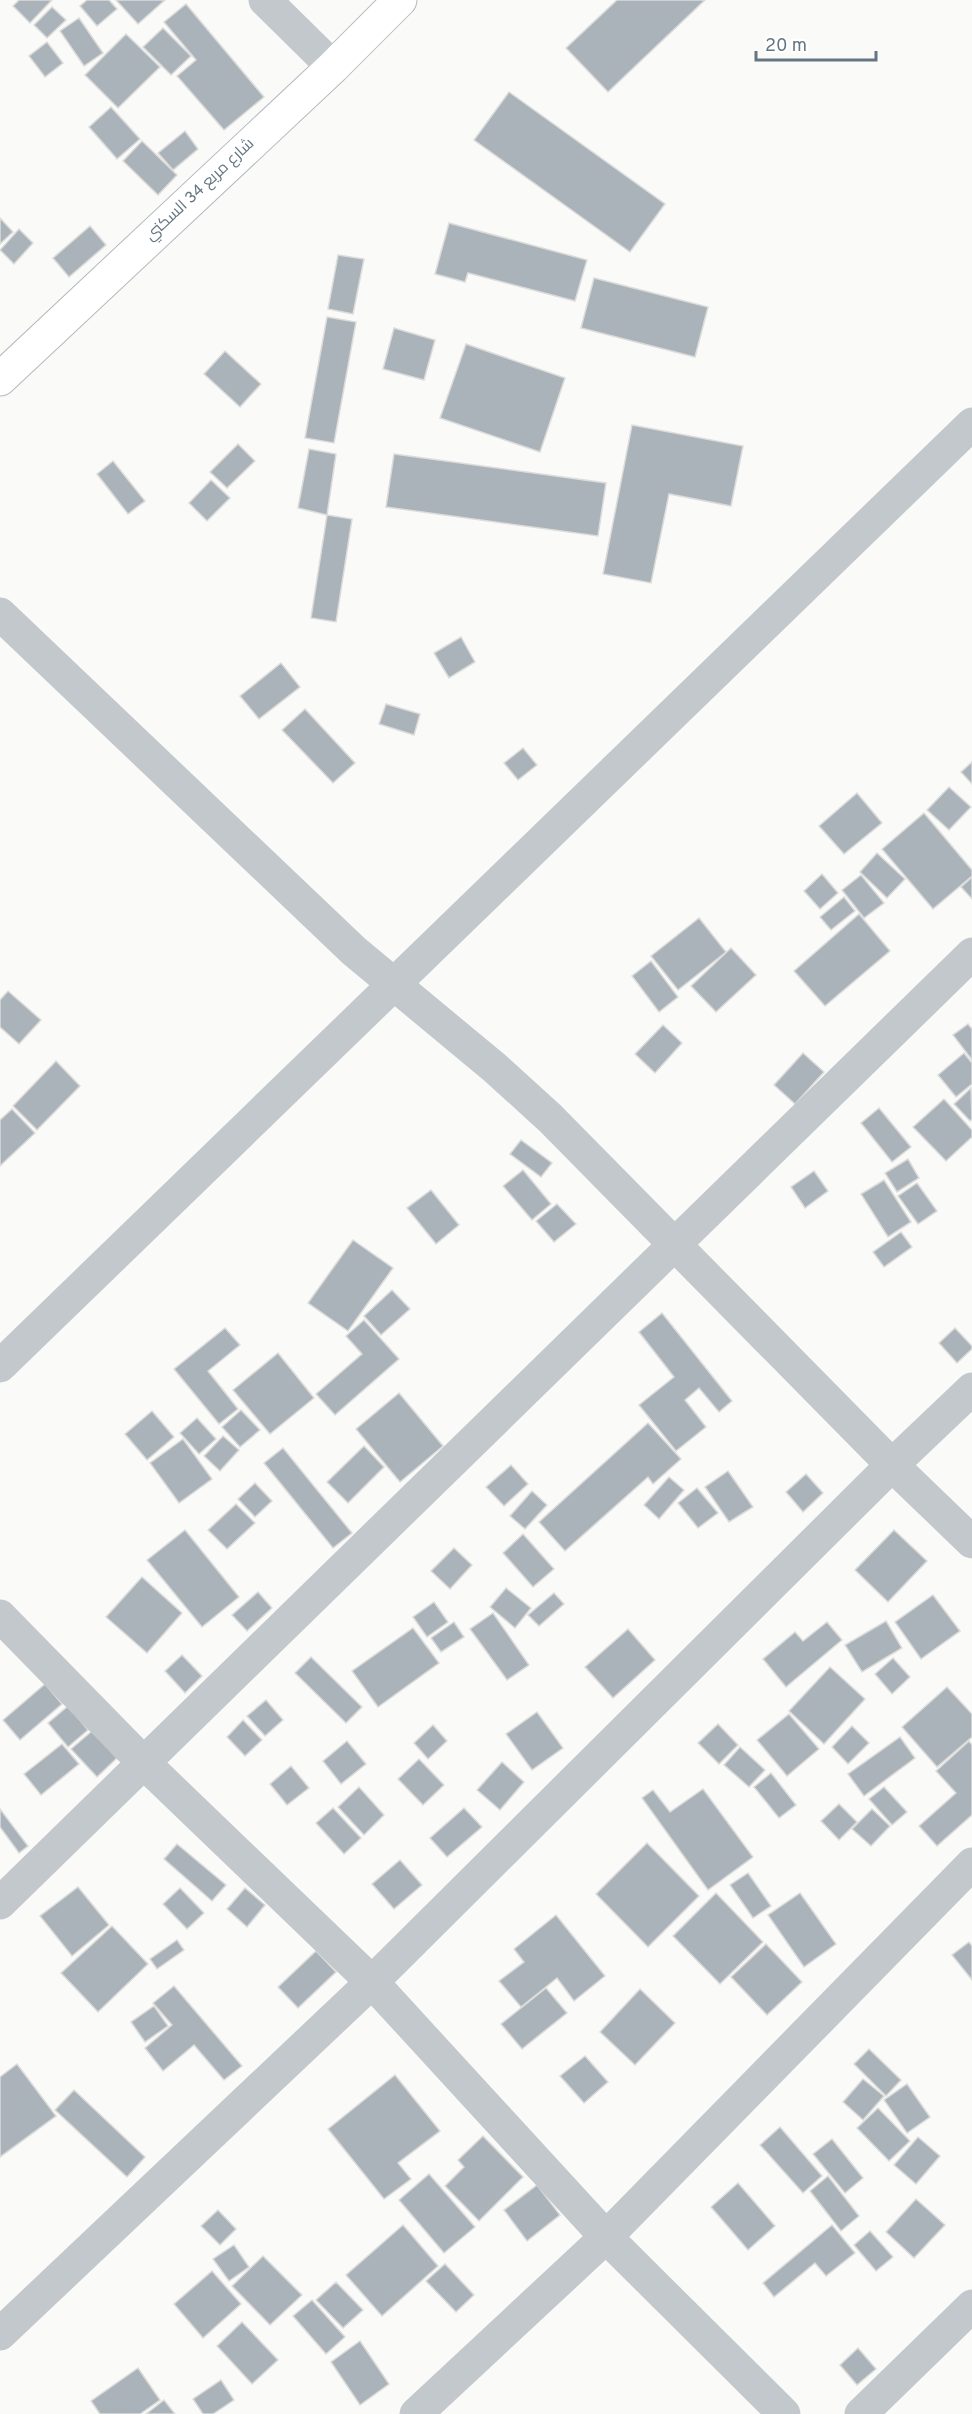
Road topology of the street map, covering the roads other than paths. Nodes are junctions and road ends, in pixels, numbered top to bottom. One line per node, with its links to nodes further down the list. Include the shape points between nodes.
1 (264, 0): 3 (street)
2 (400, 0): 3 (street, شارع مربع 34 السكني)
3 (333, 67): 4 (street, شارع مربع 34 السكني)
4 (0, 380)
5 (972, 424): 8 (street)
6 (0, 614): 8 (street)
7 (972, 954): 9 (street)
8 (392, 984): 9 (street, via 550,1118); 10 (street)
9 (674, 1245): 12 (street); 15 (street)
10 (0, 1366)
11 (972, 1389): 12 (street)
12 (892, 1466): 13 (street); 18 (street)
13 (972, 1542)
14 (0, 1616): 15 (street)
15 (143, 1762): 17 (street); 18 (street)
16 (972, 1864): 19 (street)
17 (0, 1903)
18 (372, 1982): 19 (street); 21 (street)
19 (606, 2237): 22 (street); 23 (street)
20 (972, 2306): 24 (street)
21 (0, 2334)
22 (416, 2414)
23 (784, 2414)
24 (861, 2414)

